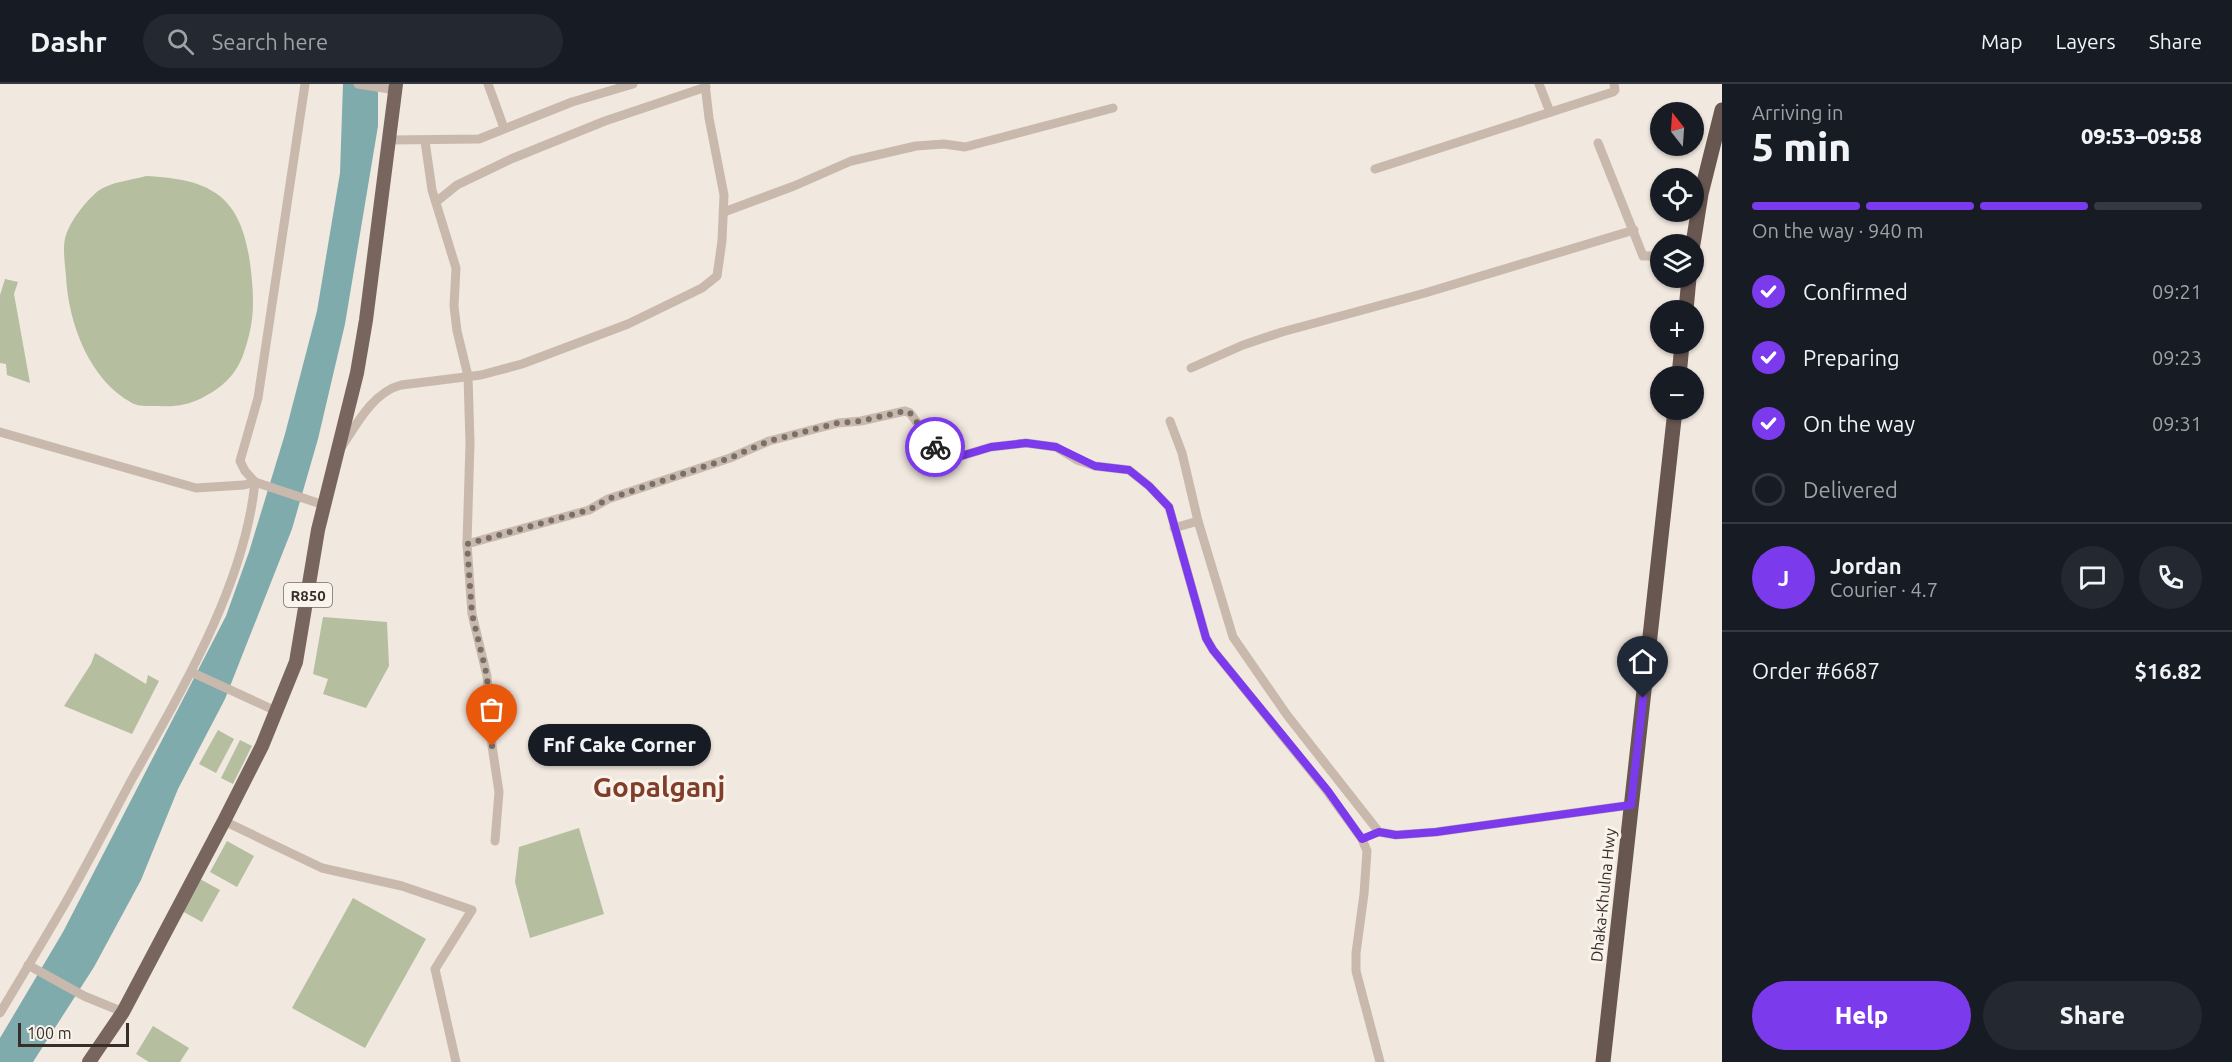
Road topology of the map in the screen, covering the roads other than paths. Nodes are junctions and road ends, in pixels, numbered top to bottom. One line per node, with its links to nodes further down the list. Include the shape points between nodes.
1 (305, 84): 28 (street, via 258,398 240,460)
2 (358, 84): 8 (street)
3 (488, 84): 12 (street)
4 (633, 84): 12 (street, via 572,102)
5 (1539, 84): 11 (street)
6 (1614, 84): 11 (street, via 1613,92)
7 (705, 85): 17 (street, via 511,159 457,185); 18 (street)
8 (396, 87): 13 (main road, R850)
9 (1113, 108): 18 (street, via 965,147 916,146 851,161)
10 (1722, 110): 20 (highway)
11 (1550, 112): 16 (street)
12 (504, 129): 14 (street, via 479,139)
13 (390, 140): 14 (street); 27 (main road, R850, via 357,374)
14 (425, 141): 17 (street)
15 (1598, 143): 19 (street)
16 (1375, 169)
17 (436, 202): 23 (street, via 456,268 454,306)
18 (724, 212): 23 (street, via 720,269 702,288 570,347 522,364)
19 (1634, 230): 21 (street, via 1643,256); 22 (street, via 1282,332)
20 (1695, 234)
21 (1650, 256)
22 (1191, 368)
23 (468, 376): 27 (street, via 392,388 368,409); 32 (street)
24 (1674, 420): 35 (highway, Dhaka-Khulna Hwy)
25 (1170, 421): 30 (street, via 1182,453)
26 (0, 432): 28 (street, via 196,488)
27 (337, 456): 29 (main road, R850)
28 (258, 483): 29 (street); 33 (street, via 246,536)
29 (317, 503): 34 (main road, R850, via 296,662)
30 (1197, 521): 31 (street); 37 (street, via 1233,637)
31 (1177, 528): 32 (street, via 1169,507 1129,470 1095,466 1056,447 1026,443 943,458 905,411 769,441 608,499 589,510); 38 (street, via 1206,638 1213,650)
32 (467, 544): 39 (street, via 472,614 487,676 499,792)
33 (191, 672): 34 (street); 40 (street)
34 (276, 711): 36 (main road, R850)
35 (1631, 805): 37 (street, via 1436,832); 46 (highway, Dhaka-Khulna Hwy)
36 (224, 821): 41 (main road, R850); 44 (street, via 322,868 402,886 472,910 435,969)
37 (1378, 833): 38 (street)
38 (1363, 838): 45 (street, via 1367,851 1356,971)
39 (495, 841)
40 (28, 965): 41 (street); 42 (street)
41 (123, 1012): 43 (main road, R850)
42 (0, 1013)
43 (89, 1062)
44 (456, 1062)
45 (1380, 1062)
46 (1603, 1062)

